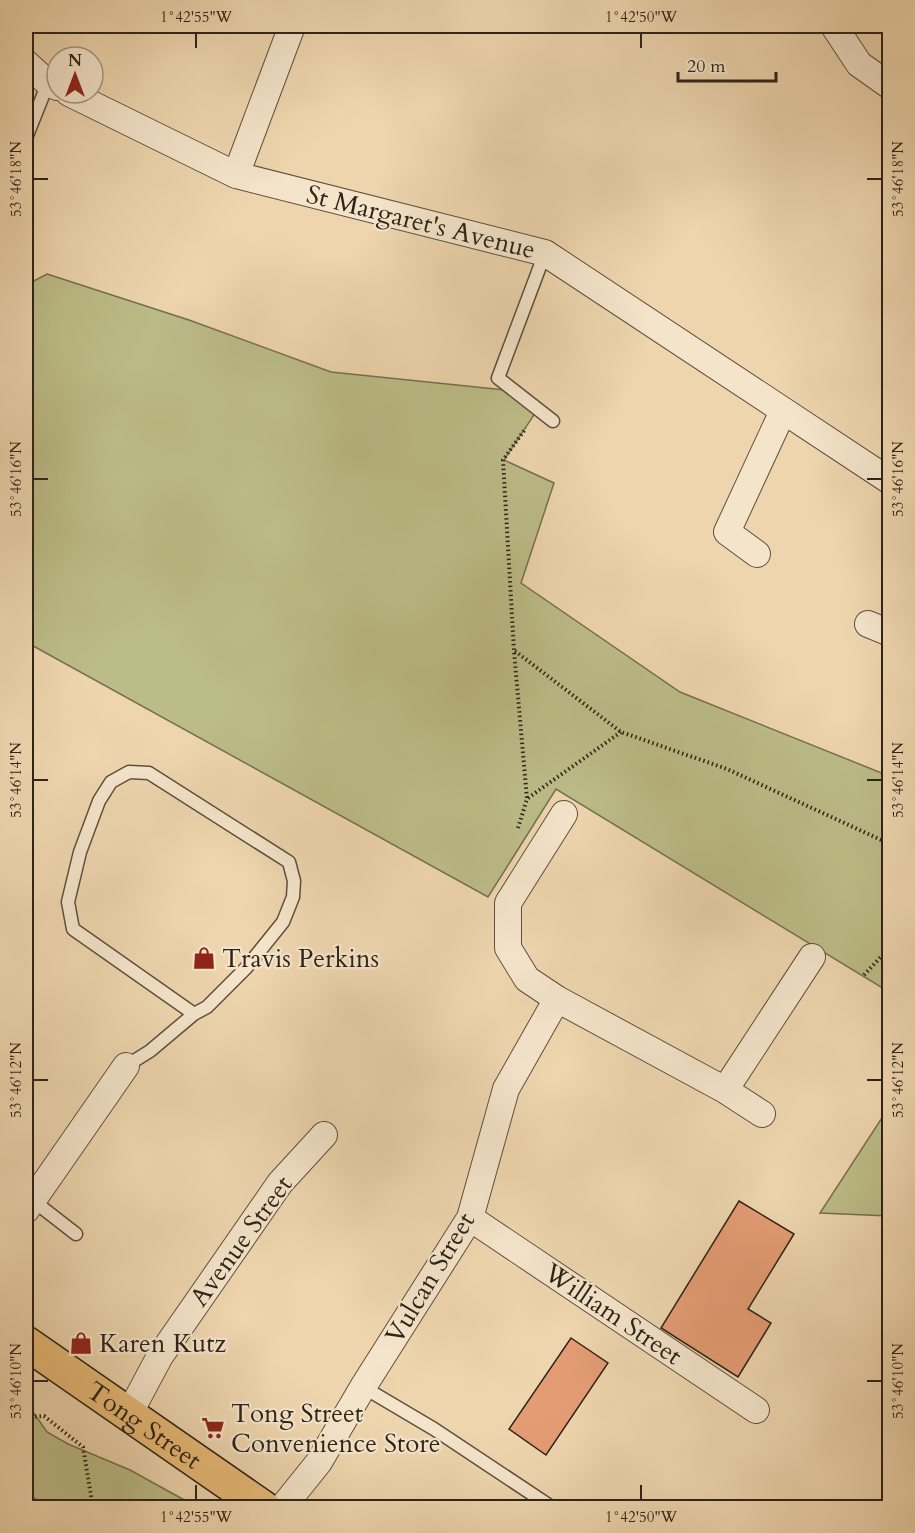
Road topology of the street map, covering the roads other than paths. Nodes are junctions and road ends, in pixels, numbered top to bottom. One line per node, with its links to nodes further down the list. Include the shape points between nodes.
1 (292, 26): 9 (street)
2 (834, 26): 5 (street, via 860,64)
3 (26, 63): 4 (street, St Margaret's Avenue)
4 (45, 78)
5 (890, 86)
6 (47, 105): 8 (lane)
7 (93, 105): 9 (street, St Margaret's Avenue)
8 (26, 138)
9 (236, 175): 10 (street, St Margaret's Avenue)
10 (545, 253): 11 (street, St Margaret's Avenue); 12 (lane, via 498,378)
11 (783, 411): 13 (street, St Margaret's Avenue); 14 (street, via 727,532)
12 (553, 421)
13 (890, 480)
14 (757, 554)
15 (564, 814): 17 (street, via 508,903 508,948 527,978)
16 (812, 957): 20 (street)
17 (557, 999): 20 (street); 24 (street, Vulcan Street, via 506,1089)
18 (194, 1014): 18 (lane, via 207,1007 246,968 283,922 293,897 289,862 149,773 129,772 111,782 99,801 80,852 68,902 74,929); 19 (lane)
19 (126, 1066): 23 (street)
20 (725, 1090): 21 (street)
21 (762, 1114)
22 (324, 1135): 29 (street, Avenue Street, via 280,1183 160,1356)
23 (28, 1204): 25 (lane)
24 (470, 1218): 27 (street, Vulcan Street); 28 (street, William Street)
25 (76, 1234)
26 (26, 1343): 29 (highway, Tong Street)
27 (363, 1387): 31 (street, Vulcan Street, via 319,1461); 32 (lane, via 434,1428)
28 (756, 1410)
29 (129, 1414): 30 (highway, Tong Street)
30 (264, 1508)
31 (282, 1508)
32 (553, 1508)

